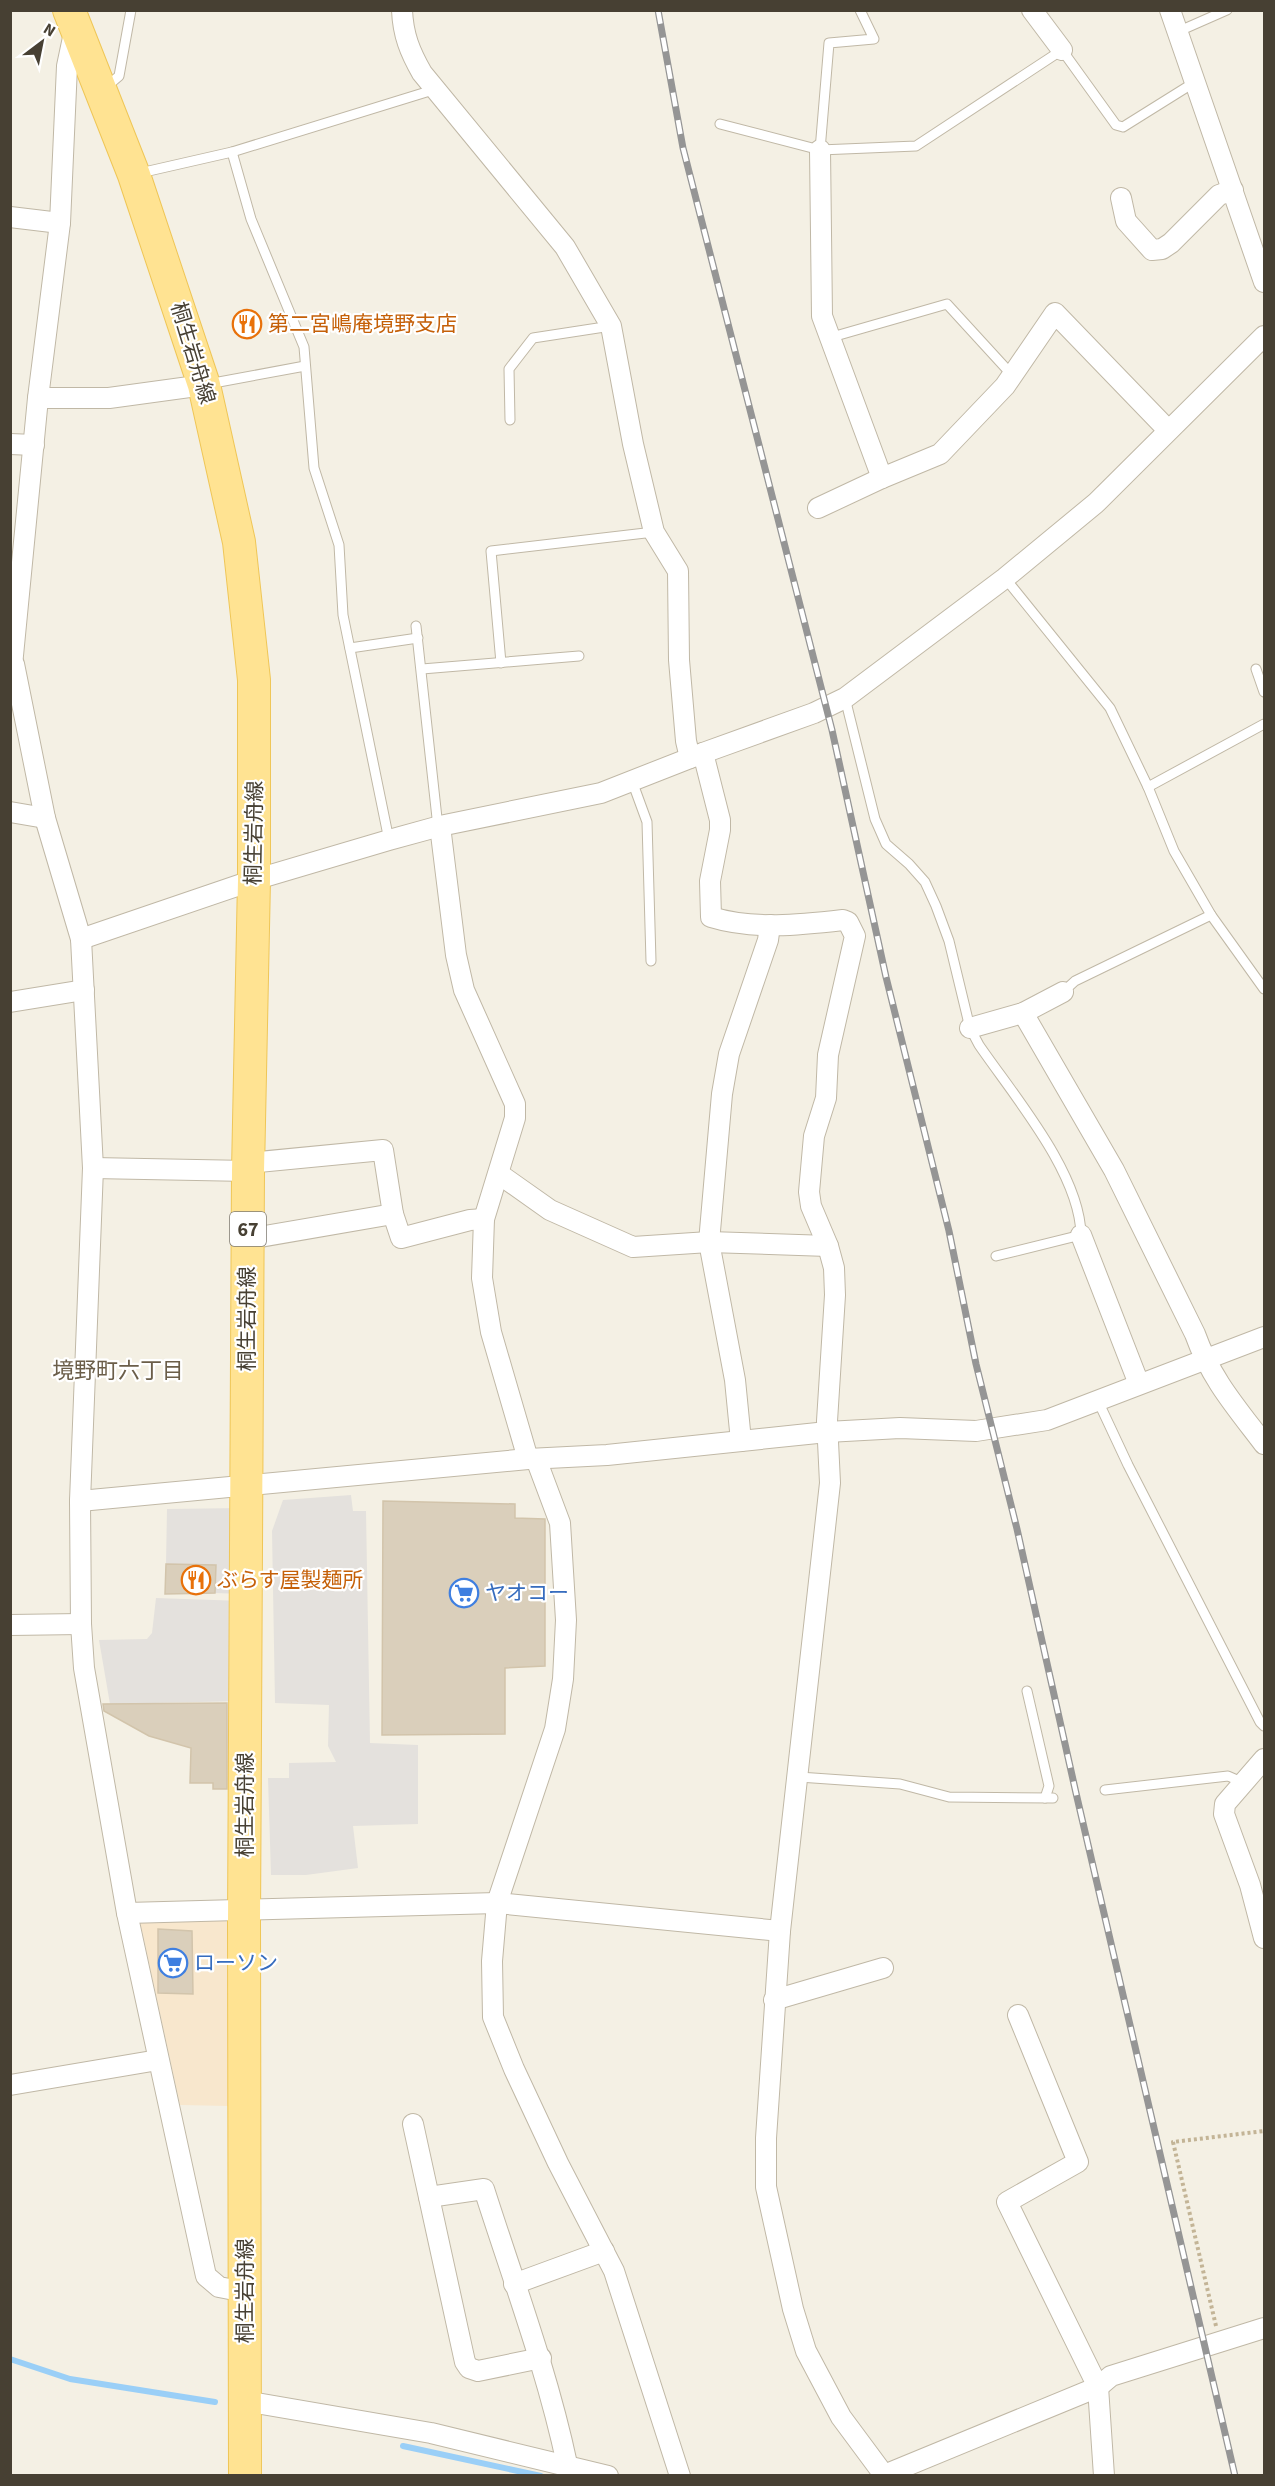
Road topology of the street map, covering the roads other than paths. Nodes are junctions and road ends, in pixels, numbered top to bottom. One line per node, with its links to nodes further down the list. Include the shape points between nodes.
1 (131, 10): 12 (lane, via 119,76)
2 (402, 10): 11 (street, via 408,48)
3 (860, 10): 14 (lane, via 874,39 829,43)
4 (1032, 10): 9 (street)
5 (1170, 10): 8 (street)
6 (1227, 10): 8 (lane)
7 (72, 19): 12 (main road, 桐生岩舟線 / 67); 20 (street)
8 (1177, 32): 10 (street)
9 (1062, 50): 10 (lane, via 1116,125 1123,126); 14 (lane, via 916,146)
10 (1195, 82): 17 (street)
11 (433, 90): 15 (lane); 22 (street, via 565,247)
12 (100, 92): 16 (main road, 桐生岩舟線 / 67)
13 (720, 124): 14 (lane)
14 (820, 150): 24 (street, via 822,316)
15 (232, 152): 16 (lane); 25 (lane, via 251,219 298,328)
16 (134, 175): 27 (main road, 桐生岩舟線 / 67)
17 (1233, 190): 18 (street, via 1220,195 1171,243 1152,250 1126,221); 21 (street)
18 (1121, 198)
19 (10, 217): 20 (street)
20 (60, 223): 28 (street)
21 (1264, 282)
22 (611, 326): 29 (lane, via 533,338 509,369); 35 (street)
23 (1264, 336): 30 (street)
24 (832, 337): 26 (lane, via 947,304); 33 (street)
25 (305, 366): 27 (lane); 39 (lane, via 314,468 339,545 343,615)
26 (1013, 376): 30 (street, via 1054,313); 33 (street, via 940,454)
27 (204, 385): 28 (street, via 109,398); 55 (main road, 桐生岩舟線 / 67, via 239,542 249,627 255,717)
28 (38, 398): 32 (street)
29 (510, 420)
30 (1168, 430): 36 (street, via 1096,502)
31 (10, 444): 32 (street)
32 (34, 445): 44 (street)
33 (882, 478): 34 (street)
34 (818, 508)
35 (654, 532): 41 (lane, via 491,551); 48 (street, via 678,571 679,660 686,741)
36 (1005, 579): 46 (street); 50 (lane, via 1110,708)
37 (416, 626): 38 (lane)
38 (418, 638): 39 (lane); 42 (lane)
39 (350, 648): 54 (lane)
40 (579, 656): 41 (lane)
41 (501, 663): 42 (lane)
42 (422, 669): 53 (lane)
43 (1256, 669): 45 (lane)
44 (12, 671): 52 (street)
45 (1264, 692)
46 (845, 698): 48 (street); 65 (lane, via 875,819 886,844 925,882 936,906 949,941)
47 (1264, 724): 50 (lane)
48 (696, 755): 49 (street); 57 (street, via 720,820 710,880 711,917)
49 (632, 781): 53 (street, via 601,793); 59 (lane, via 647,822)
50 (1148, 787): 56 (lane, via 1174,851)
51 (10, 812): 52 (street)
52 (45, 818): 58 (street)
53 (440, 826): 54 (street); 68 (street, via 464,990 515,1104 515,1118)
54 (389, 840): 55 (street)
55 (254, 880): 58 (street); 66 (main road, 桐生岩舟線 / 67)
56 (1211, 915): 60 (lane); 62 (lane, via 1075,981)
57 (770, 925): 73 (street, via 729,1054); 74 (street, via 843,920 855,936 828,1056 826,1098 814,1136 808,1192)
58 (81, 939): 61 (street)
59 (651, 961)
60 (1264, 989)
61 (84, 990): 63 (street); 67 (street)
62 (1063, 992): 64 (street)
63 (10, 1002)
64 (1023, 1012): 65 (street); 77 (street, via 1114,1170)
65 (970, 1028): 71 (lane, via 1060,1164 1081,1221)
66 (248, 1167): 67 (street); 69 (street, via 384,1150); 72 (main road, 桐生岩舟線 / 67)
67 (93, 1168): 85 (street)
68 (499, 1174): 70 (street); 73 (street, via 550,1210 633,1247)
69 (393, 1214): 70 (street, via 401,1238); 72 (street)
70 (484, 1219): 83 (street, via 482,1278 491,1332)
71 (1081, 1235): 75 (lane); 78 (street)
72 (248, 1239): 84 (main road, 桐生岩舟線 / 67)
73 (709, 1242): 74 (street); 81 (street, via 735,1380)
74 (828, 1246): 80 (street, via 835,1294)
75 (996, 1256)
76 (1264, 1337): 77 (street)
77 (1204, 1360): 78 (street); 82 (street)
78 (1140, 1384): 79 (street)
79 (1098, 1401): 80 (street, via 1047,1420 976,1431 900,1428); 89 (lane)
80 (827, 1432): 81 (street); 91 (street, via 830,1483)
81 (741, 1441): 83 (street)
82 (1264, 1444)
83 (532, 1459): 84 (street); 94 (street, via 560,1524 566,1620 564,1679 555,1729)
84 (247, 1485): 85 (street); 95 (main road, 桐生岩舟線 / 67)
85 (80, 1501): 86 (street)
86 (81, 1624): 87 (street); 96 (street, via 84,1668)
87 (10, 1625)
88 (1027, 1691): 91 (lane, via 1049,1798 949,1797 900,1784)
89 (1264, 1726)
90 (1264, 1759): 92 (street)
91 (799, 1777): 97 (street)
92 (1244, 1783): 93 (lane, via 1228,1776); 98 (street, via 1225,1804 1224,1814)
93 (1105, 1790)
94 (497, 1903): 95 (street); 97 (street); 106 (street, via 493,2017 513,2069)
95 (244, 1908): 96 (street); 108 (main road, 桐生岩舟線 / 67)
96 (126, 1913): 102 (street)
97 (780, 1931): 100 (street)
98 (1264, 1938)
99 (883, 1968): 100 (street)
100 (774, 2000): 117 (street, via 766,2187 793,2309 806,2352 841,2417)
101 (1018, 2015): 111 (street, via 1078,2162 1006,2202)
102 (158, 2060): 103 (street); 108 (street, via 206,2276 219,2287)
103 (10, 2085)
104 (413, 2124): 105 (street)
105 (429, 2197): 107 (street, via 484,2189); 110 (street, via 469,2368 478,2371)
106 (604, 2251): 107 (street); 116 (street, via 614,2271)
107 (514, 2284): 110 (street)
108 (245, 2292): 112 (main road, 桐生岩舟線 / 67)
109 (1264, 2328): 111 (street, via 1111,2376)
110 (541, 2358): 113 (street)
111 (1098, 2387): 117 (street); 118 (street)
112 (244, 2402): 113 (street, via 431,2433); 114 (main road, 桐生岩舟線 / 67)
113 (567, 2464): 115 (street)
114 (245, 2475)
115 (608, 2475)
116 (680, 2475)
117 (883, 2475)
118 (1104, 2475)

